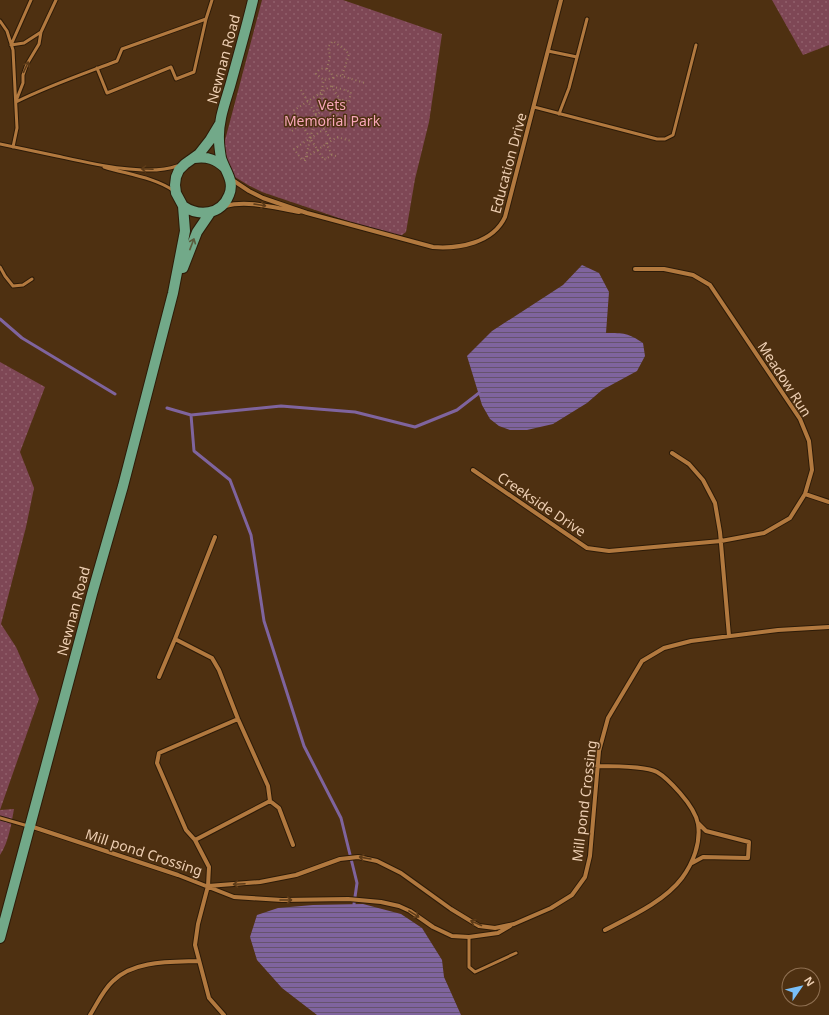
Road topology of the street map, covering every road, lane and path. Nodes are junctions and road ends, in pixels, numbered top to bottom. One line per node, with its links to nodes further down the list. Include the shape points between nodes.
1 (31, 0): 10 (lane)
2 (56, 0): 9 (lane)
3 (212, 0): 7 (lane)
4 (253, 0): 32 (main road, Newnan Road)
5 (561, 0): 12 (street, Education Drive)
6 (586, 18): 13 (lane)
7 (206, 19): 14 (lane, via 122,48 117,61); 14 (lane, via 194,72 176,79 171,67 107,93)
8 (0, 21): 10 (lane, via 7,31)
9 (41, 32): 10 (lane, via 24,43); 24 (lane, one-way to 9, via 23,83 23,75 39,44)
10 (11, 45): 24 (lane)
11 (696, 46): 28 (lane, via 673,135 665,140)
12 (548, 50): 13 (lane); 27 (street, Education Drive)
13 (577, 57): 28 (lane)
14 (97, 68): 24 (lane)
15 (328, 69): 16 (path, via 328,47 333,41 349,54); 17 (path); 18 (path, via 322,68 316,74)
16 (342, 76): 17 (path); 19 (path)
17 (332, 78): 18 (path)
18 (324, 80): 22 (path)
19 (365, 83)
20 (331, 86): 22 (path); 23 (path); 23 (path, via 351,92 349,102)
21 (300, 90): 25 (path)
22 (321, 93): 25 (path); 26 (path); 29 (path)
23 (340, 99): 26 (path); 30 (path)
24 (16, 102): 41 (lane, via 17,128)
25 (307, 102): 29 (path); 31 (path, via 293,111)
26 (328, 107): 29 (path); 30 (path)
27 (534, 107): 28 (lane); 56 (street, Education Drive, via 505,217 497,230 477,241 452,248 432,247)
28 (559, 114)
29 (316, 116): 31 (path); 34 (path); 36 (path)
30 (335, 122): 33 (path); 34 (path)
31 (302, 124): 35 (path); 36 (path)
32 (219, 125): 46 (main road, Newnan Road); 50 (main road, Newnan Road, via 219,148)
33 (354, 126)
34 (324, 129): 36 (path); 37 (path)
35 (292, 131)
36 (310, 138): 42 (path); 45 (path); 45 (path, via 294,149 302,160)
37 (331, 140): 38 (path, via 337,137); 39 (path)
38 (351, 141)
39 (326, 143): 42 (path); 43 (path)
40 (0, 144): 41 (lane)
41 (13, 147): 48 (lane)
42 (317, 149): 43 (path, via 324,160); 45 (path)
43 (332, 155): 44 (path)
44 (336, 156)
45 (306, 157): 47 (path)
46 (194, 158): 49 (main road, Newnan Road); 50 (main road, via 211,158)
47 (305, 161)
48 (94, 164): 49 (lane, one-way to 48, via 160,170); 52 (lane, via 155,181)
49 (185, 164): 52 (main road, Newnan Road, via 176,177)
50 (225, 168): 51 (main road, Newnan Road)
51 (230, 179): 54 (main road, via 230,194); 56 (street, Education Drive, via 263,198)
52 (176, 193): 53 (main road, Newnan Road)
53 (184, 206): 55 (main road, via 196,212); 60 (main road, Newnan Road, via 185,231)
54 (221, 207): 55 (main road, Newnan Road); 56 (street, Education Drive, one-way to 56, via 245,203)
55 (210, 213): 60 (main road, Newnan Road, one-way to 55, via 197,232)
56 (307, 213)
57 (0, 267): 59 (lane, via 13,286)
58 (635, 269): 63 (street, Meadow Run, via 664,269 693,276 710,285 800,419 809,441 812,470)
59 (32, 279)
60 (173, 293): 76 (main road, Newnan Road)
61 (672, 453): 66 (street, via 689,464 703,480 715,503)
62 (473, 470): 66 (street, Creekside Drive, via 587,548 609,551)
63 (805, 494): 64 (street); 66 (street, Meadow Run, via 790,518 764,533)
64 (829, 502)
65 (215, 537): 69 (street)
66 (721, 541): 68 (street)
67 (829, 627): 68 (street, Mill pond Crossing)
68 (729, 636): 72 (street, Mill pond Crossing, via 664,648 642,661 608,718)
69 (175, 640): 70 (street); 71 (street, via 212,658)
70 (159, 677)
71 (238, 719): 73 (street, via 268,786); 77 (street, via 159,753 157,763 186,830)
72 (597, 766): 75 (street, via 628,767 656,772 672,784 688,803); 81 (street, Mill pond Crossing, via 590,856 585,877 572,894 551,908)
73 (270, 801): 77 (street); 78 (street, via 279,808)
74 (0, 818): 76 (lane)
75 (698, 823): 79 (street, via 698,841); 79 (street, via 706,831 748,842 748,858 703,857)
76 (30, 826): 80 (street, Mill pond Crossing); 84 (main road, Newnan Road)
77 (195, 840): 80 (street, via 208,867)
78 (293, 845)
79 (691, 863): 82 (street, via 682,879 666,894)
80 (208, 886): 81 (street, Mill pond Crossing, one-way to 80, via 495,928 479,926 401,873 377,860 358,857 340,859 296,875 260,882); 83 (street, one-way to 83, via 234,897 381,902 410,911 452,936); 86 (street, via 195,945)
81 (514, 924): 83 (street, via 498,933)
82 (605, 930)
83 (470, 937): 85 (lane, via 469,967 475,972)
84 (0, 938)
85 (516, 953)
86 (199, 961): 87 (street, via 156,962 130,970 113,981); 88 (street, via 209,998)
87 (90, 1015)
88 (224, 1015)

